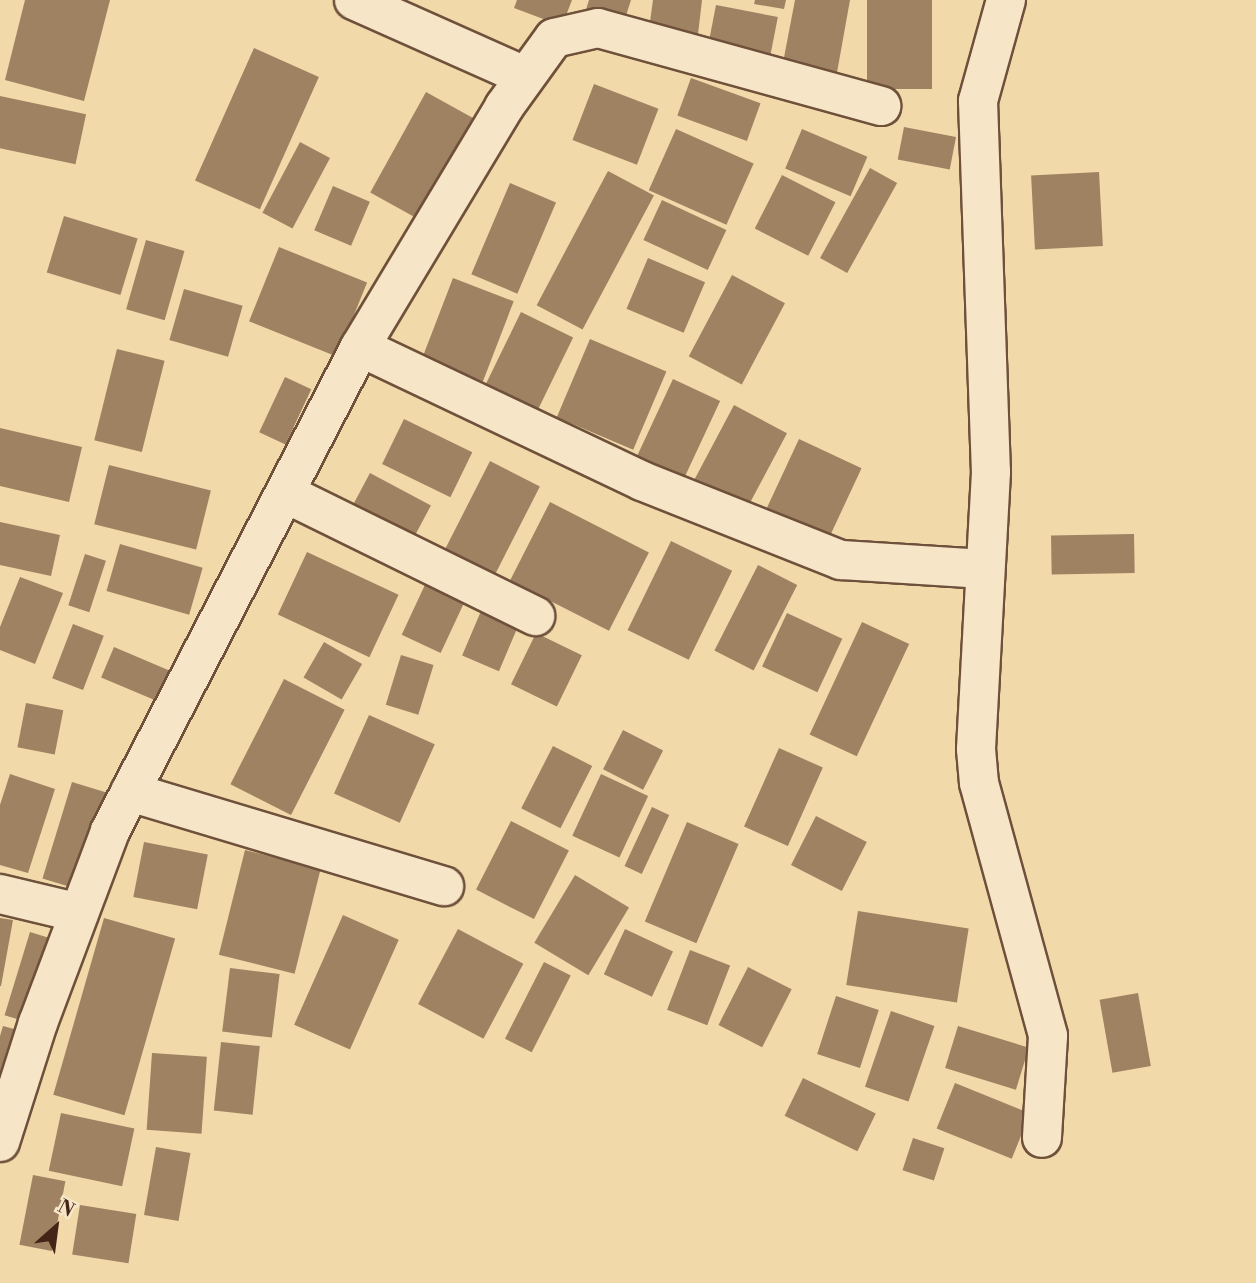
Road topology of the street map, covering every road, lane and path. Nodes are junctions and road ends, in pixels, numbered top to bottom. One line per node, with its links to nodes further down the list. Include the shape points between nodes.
1 (354, 0): 3 (street)
2 (1006, 0): 7 (street, via 978,101 991,472)
3 (525, 76): 4 (street, via 554,38 598,28); 5 (street)
4 (881, 106)
5 (360, 347): 6 (street); 7 (street, via 621,471 841,560)
6 (285, 493): 8 (street); 9 (street)
7 (985, 569): 13 (street, via 979,783 1048,1036)
8 (535, 616)
9 (130, 792): 10 (street); 12 (street)
10 (444, 886)
11 (0, 894): 12 (street)
12 (79, 913): 14 (street)
13 (1042, 1138)
14 (0, 1142)

